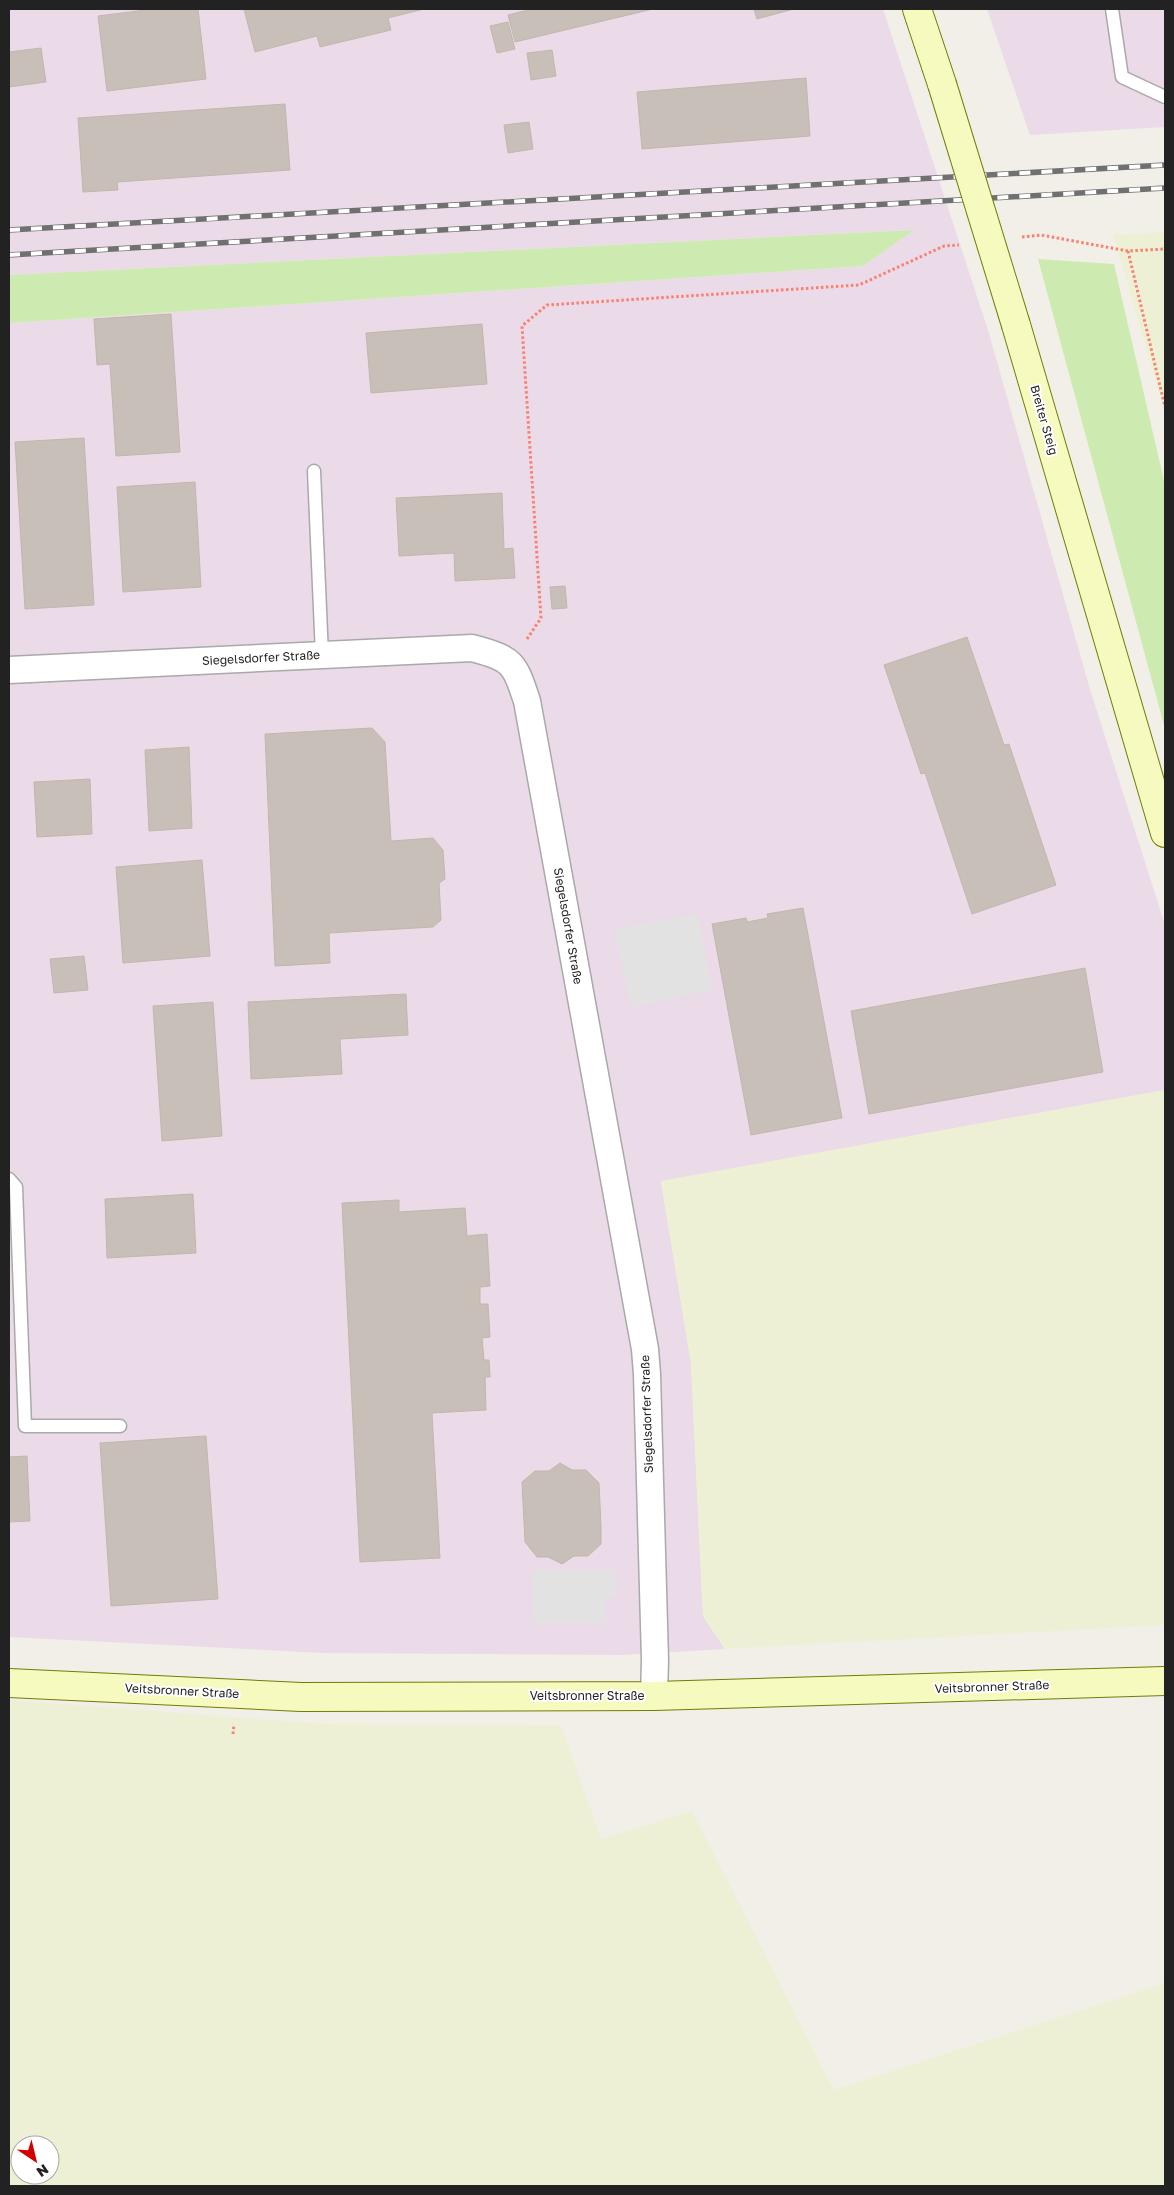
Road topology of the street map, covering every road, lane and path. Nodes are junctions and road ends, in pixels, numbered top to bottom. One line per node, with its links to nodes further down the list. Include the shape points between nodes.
1 (917, 9): 13 (street, Breiter Steig, bridge, via 1016,324)
2 (1112, 9): 3 (lane, via 1122,77)
3 (1165, 97)
4 (1012, 238): 7 (path, via 1041,235)
5 (964, 244): 11 (path, via 944,246 859,285 547,305 522,326 541,618)
6 (1165, 249): 7 (path)
7 (1128, 251): 8 (path)
8 (1165, 407)
9 (314, 471): 10 (lane)
10 (322, 655): 11 (street, Siegelsdorfer Straße, via 472,648); 12 (street, Siegelsdorfer Straße)
11 (511, 662): 18 (street, Siegelsdorfer Straße, via 528,701 645,1349)
12 (9, 670)
13 (1165, 833)
14 (9, 1179): 15 (lane, via 16,1187 25,1426)
15 (120, 1426)
16 (1165, 1681): 18 (street, Veitsbronner Straße)
17 (9, 1683): 18 (street, Veitsbronner Straße, via 301,1697)
18 (654, 1696)

